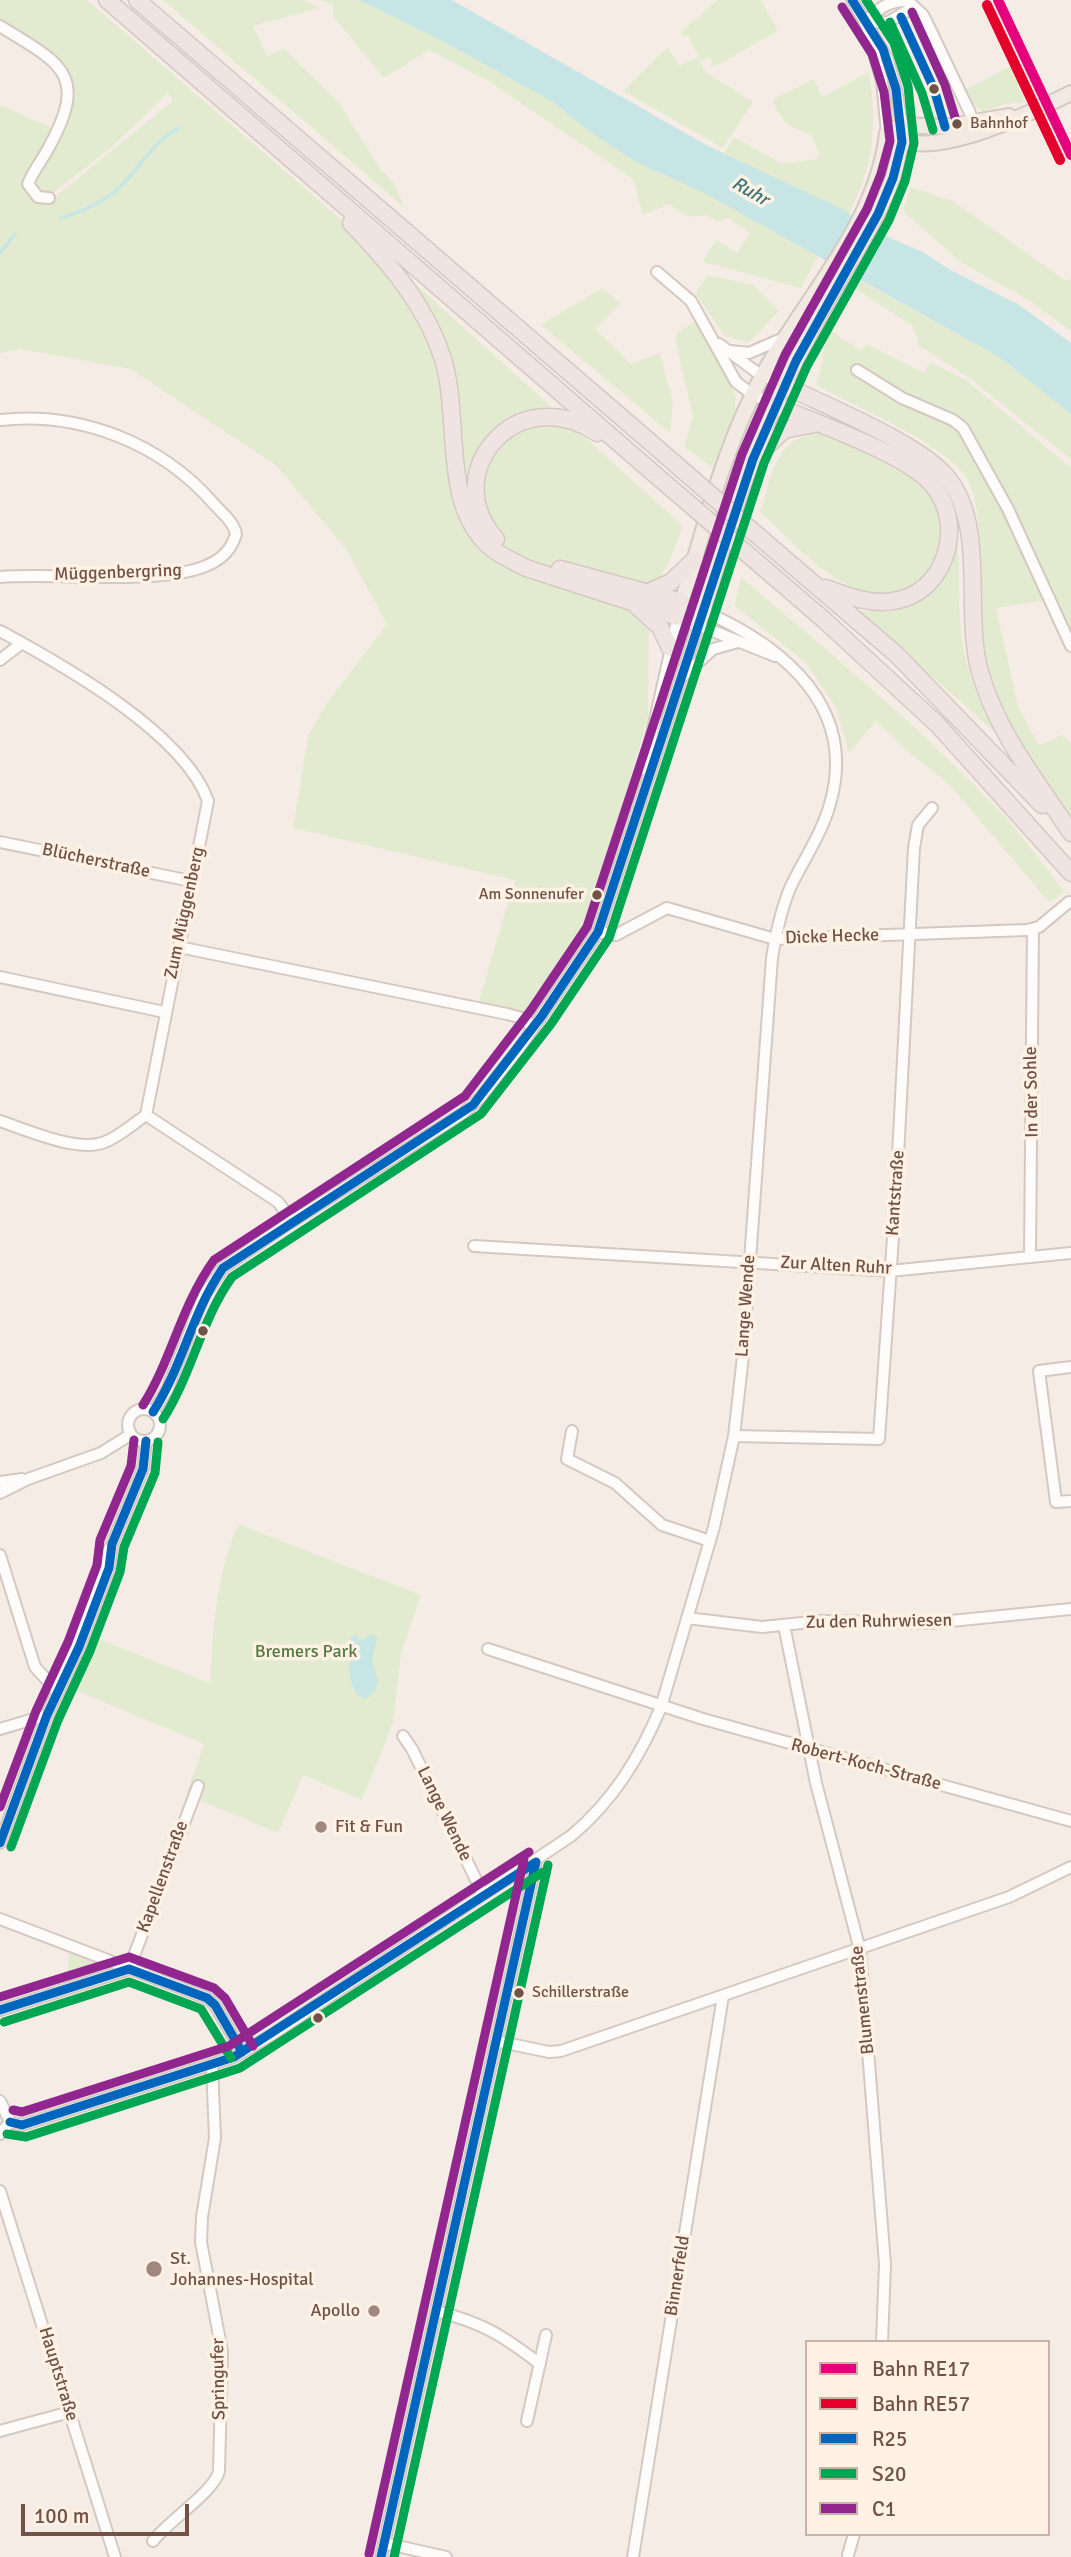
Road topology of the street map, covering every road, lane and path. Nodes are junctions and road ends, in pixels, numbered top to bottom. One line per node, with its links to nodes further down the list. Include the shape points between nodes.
1 (107, 0): 13 (highway)
2 (138, 0): 31 (highway, bridge)
3 (852, 0): 5 (street)
4 (910, 4): 5 (street, via 901,17 888,23); 5 (street, via 897,0 880,7); 9 (street, via 923,15)
5 (865, 23): 10 (street, via 887,58); 11 (street, via 882,81)
6 (0, 26): 14 (street, via 57,64 69,87 63,119 28,186 38,197)
7 (1071, 93): 8 (main road)
8 (1034, 111): 10 (main road, via 955,127); 12 (main road, via 980,133)
9 (970, 113)
10 (902, 125): 11 (main road); 12 (main road)
11 (886, 138): 12 (main road); 16 (main road, via 870,196)
12 (901, 147): 16 (main road, via 885,201)
13 (295, 163): 28 (highway); 33 (highway, via 391,267 427,320 448,379 457,484 474,529 495,551 526,568)
14 (50, 198)
15 (657, 272): 18 (street, via 687,296)
16 (830, 281): 17 (main road); 22 (main road)
17 (786, 337): 19 (street, via 749,353); 21 (main road)
18 (715, 340): 19 (street); 23 (street, via 736,382)
19 (725, 350): 21 (street)
20 (858, 370): 40 (street, via 962,428 1008,509)
21 (763, 375): 22 (street); 23 (main road)
22 (784, 385): 24 (main road); 47 (highway, via 922,455 953,484 970,535 973,637 988,696 1014,748)
23 (752, 394): 24 (street); 29 (main road)
24 (775, 405): 26 (highway); 27 (main road)
25 (0, 420): 30 (street, Müggenbergring, via 71,423 134,443 190,480 235,527 236,534 221,557 190,571)
26 (814, 424): 27 (highway, via 784,430); 31 (highway, via 897,459 926,478 942,497 950,533 936,574 923,588 900,600 865,601)
27 (753, 459): 35 (main road)
28 (649, 469): 32 (highway, via 570,418 542,416 520,421 493,443 480,467 476,498 485,525 513,552 548,566); 49 (highway, bridge, via 823,619 961,749)
29 (695, 559): 32 (highway, via 671,582); 34 (main road)
30 (0, 576)
31 (814, 583): 47 (highway, via 954,711)
32 (649, 592): 34 (highway)
33 (632, 603): 34 (highway); 41 (highway, via 660,627)
34 (680, 610): 35 (street, Lange Wende); 36 (street, Lange Wende); 41 (street)
35 (703, 610): 36 (main road); 42 (street, Lange Wende, via 750,633)
36 (698, 626): 38 (street, Lange Wende); 44 (street)
37 (0, 631): 39 (street, Zum Müggenberg)
38 (738, 642): 42 (street, Lange Wende); 44 (street, via 713,649)
39 (22, 643): 43 (street); 50 (street, Zum Müggenberg, via 134,714 201,781 208,802)
40 (1071, 646)
41 (670, 648): 46 (street)
42 (784, 659): 55 (street, Lange Wende, via 812,691 826,719 835,778 825,818 787,895)
43 (0, 660)
44 (680, 679): 46 (street)
45 (932, 808): 54 (street, Kantstraße, via 916,831)
46 (635, 813): 53 (street)
47 (1071, 835)
48 (0, 842): 50 (street, Blücherstraße)
49 (1071, 873)
50 (191, 881): 56 (street, Zum Müggenberg)
51 (1069, 902): 52 (street)
52 (1033, 929): 54 (street, Dicke Hecke); 65 (street, In der Sohle)
53 (598, 932): 55 (street, Dicke Hecke, via 616,935 667,908); 59 (street)
54 (911, 935): 55 (street, Dicke Hecke); 67 (street, Kantstraße)
55 (775, 939): 66 (street, Lange Wende)
56 (179, 947): 58 (street, Zum Müggenberg); 59 (street, via 507,1014 526,1019)
57 (0, 977): 58 (street)
58 (164, 1013): 60 (street, Zum Müggenberg)
59 (532, 1030): 62 (street, via 480,1098 462,1114)
60 (146, 1115): 61 (street, via 94,1144 71,1143); 62 (street, via 278,1202)
61 (0, 1121)
62 (292, 1220): 69 (street, via 223,1268 204,1294 167,1390)
63 (474, 1246): 66 (street, Zur Alten Ruhr)
64 (1071, 1253): 65 (street, Zur Alten Ruhr)
65 (1030, 1255): 67 (street, Zur Alten Ruhr)
66 (749, 1261): 67 (street, Zur Alten Ruhr); 72 (street, Lange Wende)
67 (890, 1271): 72 (street, Kantstraße, via 879,1439)
68 (1071, 1367): 77 (street, via 1039,1371 1056,1502)
69 (153, 1412): 71 (street, via 134,1412 128,1422); 73 (street, via 160,1427)
70 (572, 1431): 78 (street, via 567,1459 615,1483 662,1525)
71 (130, 1435): 73 (street); 74 (street, via 101,1453)
72 (734, 1436): 78 (street, Lange Wende)
73 (146, 1441): 84 (street, via 143,1469 112,1544 109,1568)
74 (28, 1479): 75 (street); 76 (street)
75 (0, 1482)
76 (0, 1493)
77 (1071, 1501)
78 (710, 1541): 81 (street, Lange Wende)
79 (0, 1555): 84 (street, via 36,1667)
80 (1071, 1609): 82 (street, Zu den Ruhrwiesen, via 930,1623)
81 (687, 1618): 82 (street, Zu den Ruhrwiesen, via 762,1627); 85 (street, Lange Wende)
82 (784, 1625): 89 (street, Blumenstraße)
83 (488, 1649): 85 (street, Robert-Koch-Straße)
84 (57, 1691): 86 (street)
85 (661, 1707): 89 (street, Robert-Koch-Straße); 93 (street, Lange Wende, via 638,1757 616,1789 578,1829)
86 (47, 1715): 87 (street); 92 (street)
87 (0, 1729)
88 (403, 1736): 95 (street, Lange Wende)
89 (811, 1750): 91 (street, Robert-Koch-Straße); 97 (street, Blumenstraße)
90 (198, 1786): 98 (street, Kapellenstraße)
91 (1071, 1821)
92 (0, 1843)
93 (536, 1862): 95 (street, Lange Wende); 101 (street)
94 (1071, 1867): 97 (street, via 1009,1897)
95 (483, 1894): 102 (street, Lange Wende)
96 (0, 1919): 98 (street)
97 (860, 1950): 99 (street); 110 (street, Blumenstraße, via 885,2264)
98 (128, 1969): 100 (street); 102 (street, via 207,1998)
99 (723, 1996): 101 (street, via 561,2051); 122 (street, Binnerfeld)
100 (0, 2010)
101 (496, 2041): 108 (street)
102 (242, 2052): 103 (street, Lange Wende)
103 (212, 2065): 105 (street, Lange Wende, via 22,2125); 116 (street, Springufer, via 216,2128 201,2242 222,2351 219,2471 210,2488)
104 (0, 2102): 105 (street)
105 (10, 2122): 106 (street)
106 (0, 2134)
107 (0, 2191): 112 (street, Hauptstraße)
108 (436, 2311): 111 (street, via 476,2322); 117 (street)
109 (546, 2335): 111 (street)
110 (882, 2340)
111 (540, 2364): 113 (street)
112 (70, 2412): 114 (street); 119 (street, Hauptstraße)
113 (527, 2421)
114 (0, 2431)
115 (853, 2536): 118 (street)
116 (153, 2541)
117 (384, 2543): 120 (street); 121 (street)
118 (845, 2556)
119 (116, 2557)
120 (381, 2557)
121 (446, 2557)
122 (633, 2557)

